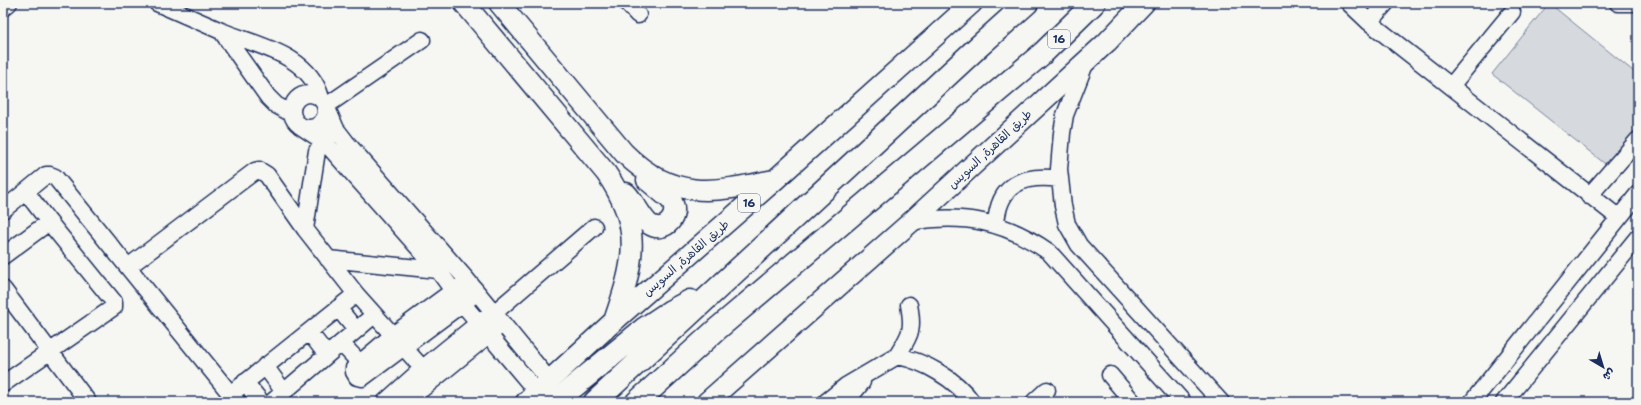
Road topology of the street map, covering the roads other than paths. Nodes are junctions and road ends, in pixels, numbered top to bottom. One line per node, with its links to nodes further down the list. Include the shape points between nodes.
1 (9, 3): 14 (street)
2 (157, 3): 18 (street)
3 (464, 3): 30 (main road)
4 (499, 3): 27 (main road)
5 (627, 3): 16 (street)
6 (972, 3): 28 (main road, طريق القاهرة, السويس / 16)
7 (1027, 3): 48 (highway)
8 (1094, 3): 81 (highway, 16, via 1065,33 716,330)
9 (1144, 3): 20 (main road, طريق القاهرة, السويس)
10 (1349, 3): 17 (street)
11 (1386, 3): 17 (street)
12 (1618, 3): 13 (street)
13 (1638, 3)
14 (3, 8)
15 (1512, 12): 21 (street)
16 (638, 15)
17 (1368, 22): 21 (street)
18 (222, 32): 22 (street, via 262,45 294,62 314,80); 23 (street, via 268,97)
19 (422, 40): 22 (street)
20 (1086, 60): 29 (street, via 1065,115 1059,151); 37 (main road, طريق القاهرة, السويس)
21 (1451, 86): 33 (street)
22 (323, 102): 23 (street, via 310,93 304,94 294,102); 23 (street, via 326,113 319,125 305,128); 24 (street)
23 (295, 119): 26 (street)
24 (338, 130): 26 (street); 44 (street)
25 (1638, 140): 33 (street)
26 (323, 142): 40 (street, via 317,151); 44 (street)
27 (633, 162): 28 (main road, via 655,177 693,190 727,189); 30 (main road, via 645,178 674,204 675,213 671,221 659,227 650,225 631,198)
28 (776, 179): 55 (main road, طريق القاهرة, السويس / 16)
29 (1059, 179): 38 (street, via 1032,178 1013,186 999,204); 89 (street, via 1067,224 1080,245)
30 (614, 183): 55 (main road, via 628,217 632,242 628,280)
31 (26, 192): 34 (street); 36 (street); 45 (street, via 46,175 55,177)
32 (1638, 194): 35 (street)
33 (1589, 196): 35 (street)
34 (5, 205)
35 (1618, 218): 90 (street)
36 (49, 222): 42 (street); 62 (street, via 114,302 114,307)
37 (911, 222): 38 (street, via 962,218); 82 (main road, طريق القاهرة, السويس)
38 (996, 225): 88 (street, via 1024,236 1049,252)
39 (594, 227): 54 (street)
40 (305, 229): 43 (street); 45 (street, via 267,175 259,170)
41 (1638, 237): 91 (street)
42 (3, 256)
43 (328, 259): 44 (street); 49 (street)
44 (444, 266): 46 (street); 50 (street)
45 (128, 267): 74 (street)
46 (472, 286): 50 (street); 54 (street)
47 (3, 289): 62 (street)
48 (714, 290): 73 (highway, via 684,304); 80 (highway)
49 (356, 294): 52 (street); 53 (street)
50 (458, 297): 56 (street); 60 (street)
51 (909, 305): 64 (street, via 912,322 910,334)
52 (338, 308): 57 (street); 58 (street)
53 (374, 315): 57 (street); 60 (street)
54 (496, 316): 56 (street); 59 (street); 73 (street)
55 (614, 321): 73 (main road, طريق القاهرة, السويس / 16)
56 (478, 322): 59 (street); 66 (street)
57 (356, 330): 61 (street)
58 (309, 332): 63 (street); 65 (street)
59 (489, 335): 66 (street); 73 (street)
60 (398, 341): 61 (street, via 359,379 354,368 360,364); 66 (street)
61 (341, 343): 63 (street)
62 (50, 352): 70 (street); 75 (street)
63 (327, 355): 72 (street)
64 (897, 356): 67 (street); 85 (street, via 928,366 964,391)
65 (265, 366): 69 (street); 72 (street)
66 (428, 374): 78 (street); 79 (street)
67 (868, 374): 83 (street, via 846,386); 84 (street)
68 (1110, 375): 87 (street)
69 (245, 382): 74 (street); 76 (street)
70 (3, 384)
71 (1047, 390): 86 (street)
72 (284, 392): 77 (street)
73 (542, 394)
74 (234, 398)
75 (88, 402)
76 (261, 402)
77 (272, 402)
78 (385, 402)
79 (406, 402)
80 (594, 402)
81 (637, 402)
82 (707, 402)
83 (826, 402)
84 (846, 402)
85 (972, 402)
86 (1034, 402)
87 (1134, 402)
88 (1183, 402)
89 (1221, 402)
90 (1472, 402)
91 (1504, 402)

